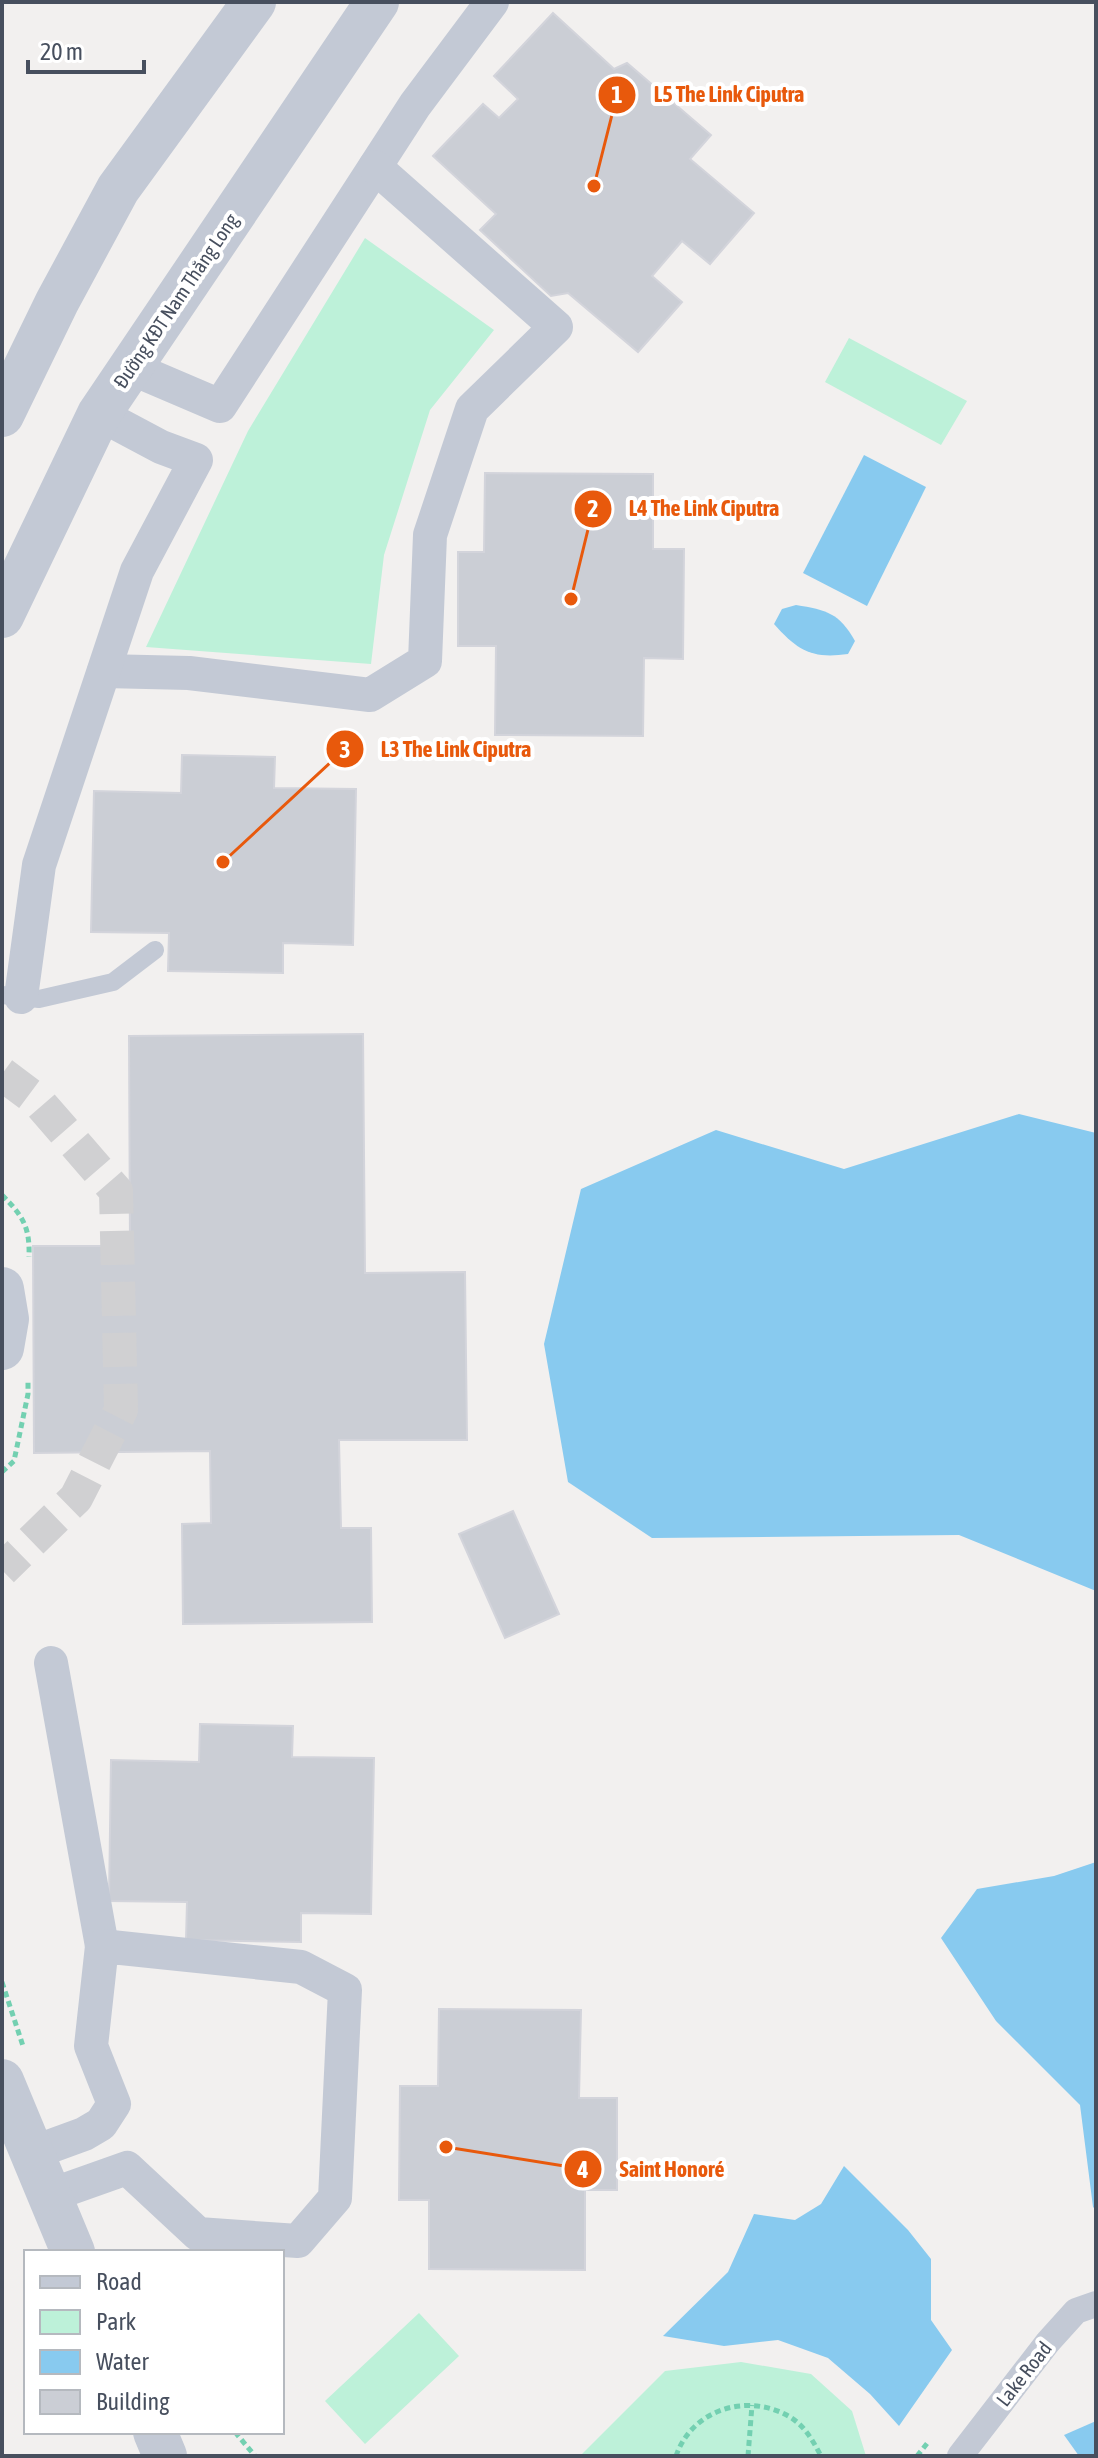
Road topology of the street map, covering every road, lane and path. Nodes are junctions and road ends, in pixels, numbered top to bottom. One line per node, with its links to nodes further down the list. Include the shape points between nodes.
1 (254, 2): 7 (street, via 118,189)
2 (377, 2): 5 (street, Đường KĐT Nam Thăng Long)
3 (492, 2): 4 (street)
4 (375, 167): 5 (street, via 220,406); 9 (street, via 556,327 472,409 430,535 425,661 370,695 189,673)
5 (131, 368): 6 (street, Đường KĐT Nam Thăng Long)
6 (99, 414): 8 (street, Đường KĐT Nam Thăng Long); 9 (street, via 196,460 137,571)
7 (2, 415)
8 (2, 616)
9 (104, 671): 11 (street, via 39,865)
10 (155, 950): 11 (lane, via 113,982 39,999)
11 (12, 996)
12 (2, 1289): 13 (street, via 7,1319)
13 (2, 1348)
14 (51, 1663): 15 (street)
15 (102, 1946): 17 (street, via 91,2046 114,2104 101,2124); 18 (street, via 301,1967 345,1990 335,2198 298,2241 198,2234 127,2168)
16 (2, 2081): 17 (street)
17 (32, 2153): 18 (street)
18 (48, 2196): 19 (street)
19 (72, 2250)
20 (1096, 2304): 29 (street, Lake Road, via 1076,2311 1048,2342)
21 (752, 2405): 26 (path, via 717,2410 695,2425); 27 (path); 28 (path, via 792,2418 811,2436)
22 (156, 2434): 24 (street)
23 (237, 2434): 25 (path)
24 (165, 2456)
25 (255, 2456)
26 (676, 2456)
27 (748, 2456)
28 (821, 2456)
29 (960, 2456)

